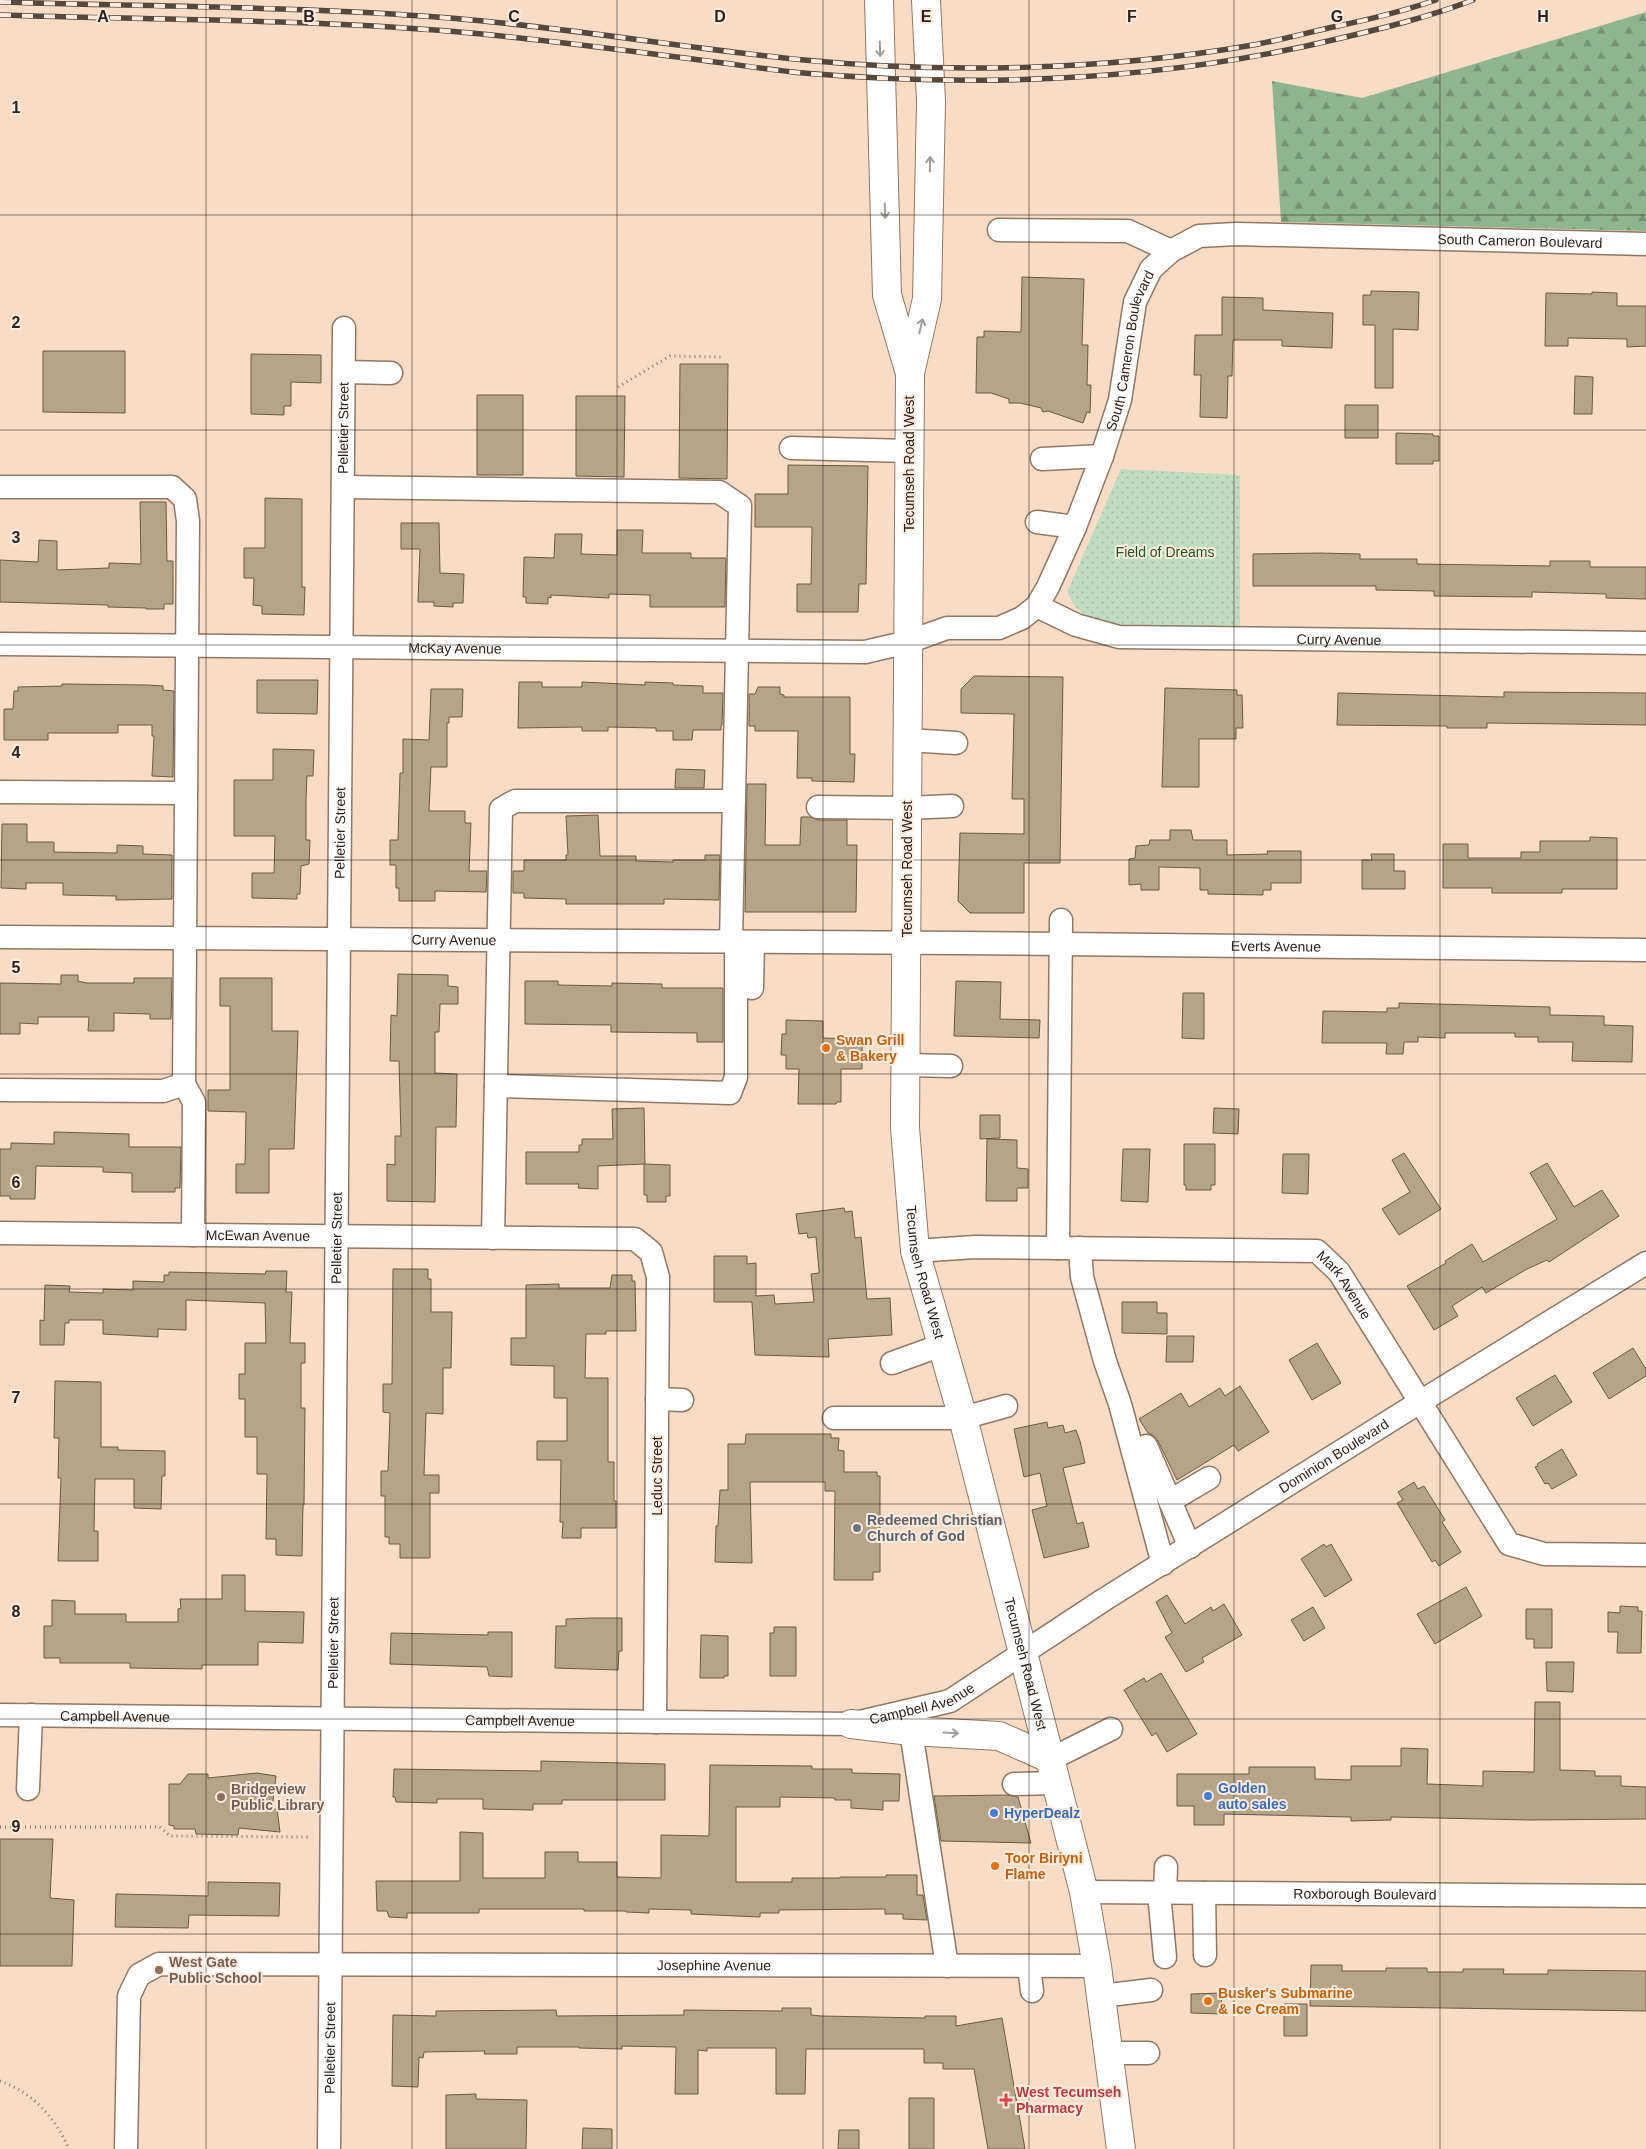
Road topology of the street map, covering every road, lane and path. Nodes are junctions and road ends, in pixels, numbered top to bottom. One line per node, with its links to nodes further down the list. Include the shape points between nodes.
1 (878, 0): 10 (main road, Tecumseh Road West, one-way to 10, via 887,295)
2 (926, 0): 10 (main road, Tecumseh Road West, one-way to 2, via 927,299 931,101)
3 (999, 230): 5 (street, via 1128,232)
4 (1646, 244): 5 (street, South Cameron Boulevard, via 1236,234 1199,236)
5 (1171, 250): 14 (street, South Cameron Boulevard, via 1152,269 1134,302 1120,400)
6 (338, 338): 8 (street, Pelletier Street)
7 (724, 357): 11 (path, via 670,356)
8 (344, 372): 9 (street); 17 (street, Pelletier Street)
9 (391, 373)
10 (910, 374): 13 (main road, Tecumseh Road West)
11 (618, 387)
12 (790, 448): 13 (street)
13 (909, 451): 21 (main road, Tecumseh Road West)
14 (1102, 456): 15 (street); 19 (street, South Cameron Boulevard)
15 (1042, 459)
16 (0, 487): 24 (street, via 172,488 185,499 188,520)
17 (343, 487): 25 (street, Pelletier Street); 26 (street, via 719,492 740,506)
18 (1037, 522): 19 (street)
19 (1075, 527): 20 (street, South Cameron Boulevard)
20 (1036, 606): 21 (street, South Cameron Boulevard, via 1022,618 1000,628 946,628); 22 (street, Curry Avenue, via 1076,625 1119,637)
21 (908, 642): 26 (street, McKay Avenue, via 866,652); 27 (main road, Tecumseh Road West)
22 (1646, 643)
23 (0, 644): 24 (street, McKay Avenue)
24 (187, 646): 25 (street, McKay Avenue); 30 (street)
25 (341, 647): 26 (street, McKay Avenue); 38 (street, Pelletier Street)
26 (737, 651): 31 (street)
27 (908, 740): 28 (street); 34 (main road, Tecumseh Road West)
28 (956, 743)
29 (0, 792): 30 (street)
30 (185, 794): 37 (street)
31 (734, 801): 39 (street, via 515,801 501,809); 40 (street)
32 (952, 806): 34 (street)
33 (818, 807): 34 (street)
34 (907, 808): 41 (main road, Tecumseh Road West)
35 (1060, 920): 42 (street)
36 (0, 937): 37 (street, Curry Avenue)
37 (184, 938): 38 (street, Curry Avenue); 47 (street)
38 (339, 939): 39 (street, Curry Avenue); 52 (street, Pelletier Street)
39 (498, 940): 40 (street, Curry Avenue); 48 (street)
40 (740, 942): 41 (street, Curry Avenue); 44 (street); 48 (street, via 736,1077 730,1093)
41 (906, 943): 42 (street, Everts Avenue); 45 (main road, Tecumseh Road West)
42 (1060, 944): 43 (street, Everts Avenue); 55 (street)
43 (1646, 950)
44 (752, 988)
45 (906, 1065): 46 (street); 56 (main road, Tecumseh Road West, via 905,1128)
46 (951, 1066)
47 (184, 1084): 49 (street, via 164,1092); 51 (street, via 194,1102)
48 (496, 1086): 53 (street)
49 (0, 1090)
50 (0, 1233): 51 (street, McEwan Avenue)
51 (193, 1235): 52 (street, McEwan Avenue)
52 (337, 1236): 53 (street, McEwan Avenue); 75 (street, Pelletier Street)
53 (493, 1238): 54 (street, McEwan Avenue)
54 (635, 1239): 60 (street, Leduc Street, via 652,1252 658,1277 666,1338)
55 (1069, 1248): 56 (street, Mark Avenue, via 975,1247); 62 (street, Mark Avenue, via 1317,1251 1339,1272); 71 (street, via 1082,1277 1120,1404)
56 (915, 1251): 58 (main road, Tecumseh Road West)
57 (1646, 1263): 62 (street, Dominion Boulevard)
58 (942, 1345): 59 (street); 65 (main road, Tecumseh Road West)
59 (892, 1363)
60 (657, 1399): 61 (street); 76 (street, Leduc Street, via 665,1462)
61 (682, 1400)
62 (1420, 1402): 69 (street, Dominion Boulevard); 70 (street, Mark Avenue, via 1508,1544 1544,1554)
63 (1006, 1406): 65 (street)
64 (834, 1418): 65 (street)
65 (963, 1418): 72 (main road, Tecumseh Road West)
66 (1146, 1446): 68 (street)
67 (1208, 1478): 68 (street)
68 (1170, 1501): 69 (street)
69 (1190, 1547): 71 (street, Dominion Boulevard)
70 (1646, 1556)
71 (1162, 1564): 72 (street, Dominion Boulevard)
72 (1023, 1652): 77 (street, Campbell Avenue, via 950,1701); 80 (main road, Tecumseh Road West)
73 (0, 1715): 74 (street, Campbell Avenue)
74 (32, 1715): 75 (street, Campbell Avenue); 82 (street)
75 (333, 1718): 76 (street, Campbell Avenue); 92 (street, Pelletier Street)
76 (655, 1722): 77 (street, Campbell Avenue)
77 (851, 1724): 79 (main road)
78 (1111, 1729): 80 (street)
79 (912, 1731): 80 (main road, one-way to 80, via 999,1736); 93 (street)
80 (1054, 1771): 81 (street); 86 (main road, Tecumseh Road West)
81 (1014, 1784)
82 (28, 1789)
83 (0, 1827): 84 (path, via 160,1827 170,1836)
84 (308, 1837)
85 (1166, 1867): 87 (street)
86 (1084, 1892): 87 (street, Roxborough Boulevard); 95 (main road, Tecumseh Road West)
87 (1162, 1893): 88 (street, Roxborough Boulevard); 91 (street)
88 (1204, 1893): 89 (street, Roxborough Boulevard); 90 (street)
89 (1646, 1896)
90 (1206, 1955)
91 (1165, 1957)
92 (331, 1964): 93 (street, Josephine Avenue); 103 (street, Josephine Avenue, via 160,1964 139,1975 129,1996); 104 (street, Pelletier Street)
93 (947, 1966): 94 (street, Josephine Avenue)
94 (1029, 1966): 95 (street, Josephine Avenue); 97 (street)
95 (1097, 1966): 98 (main road, Tecumseh Road West)
96 (1151, 1990): 98 (street)
97 (1032, 1991)
98 (1101, 1996): 100 (main road, Tecumseh Road West)
99 (1148, 2053): 100 (street)
100 (1109, 2054): 105 (main road, Tecumseh Road West)
101 (0, 2081): 102 (path, via 18,2088 39,2104 61,2132)
102 (69, 2149)
103 (126, 2149)
104 (329, 2149)
105 (1121, 2149)

